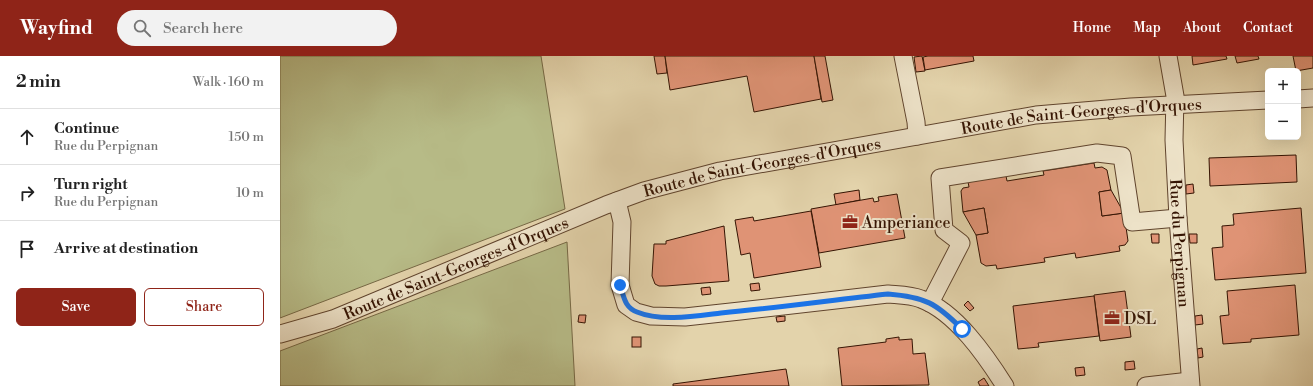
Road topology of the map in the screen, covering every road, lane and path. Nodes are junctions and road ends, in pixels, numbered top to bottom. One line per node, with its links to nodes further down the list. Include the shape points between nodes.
1 (903, 56): 7 (street)
2 (1168, 56): 6 (street, Rue du Perpignan)
3 (1313, 98): 4 (street)
4 (1301, 99)
5 (1265, 100): 6 (street, Route de Saint-Georges-d'Orques)
6 (1174, 104): 7 (street, Route de Saint-Georges-d'Orques, via 1036,115); 9 (street, Rue du Perpignan)
7 (917, 136): 8 (street, Route de Saint-Georges-d'Orques, via 720,171)
8 (616, 201): 10 (street, via 622,222 620,285 626,305 636,312 651,316 685,316 888,294 908,296); 11 (street, Route de Saint-Georges-d'Orques, via 333,319)
9 (1178, 218): 10 (street, via 1132,222 1122,156 1097,153 940,178 944,230 961,243); 12 (street, Rue du Perpignan)
10 (930, 303): 13 (street, via 962,329 990,362)
11 (280, 334)
12 (1190, 383): 14 (street, Rue du Perpignan)
13 (1005, 386)
14 (1146, 386)

